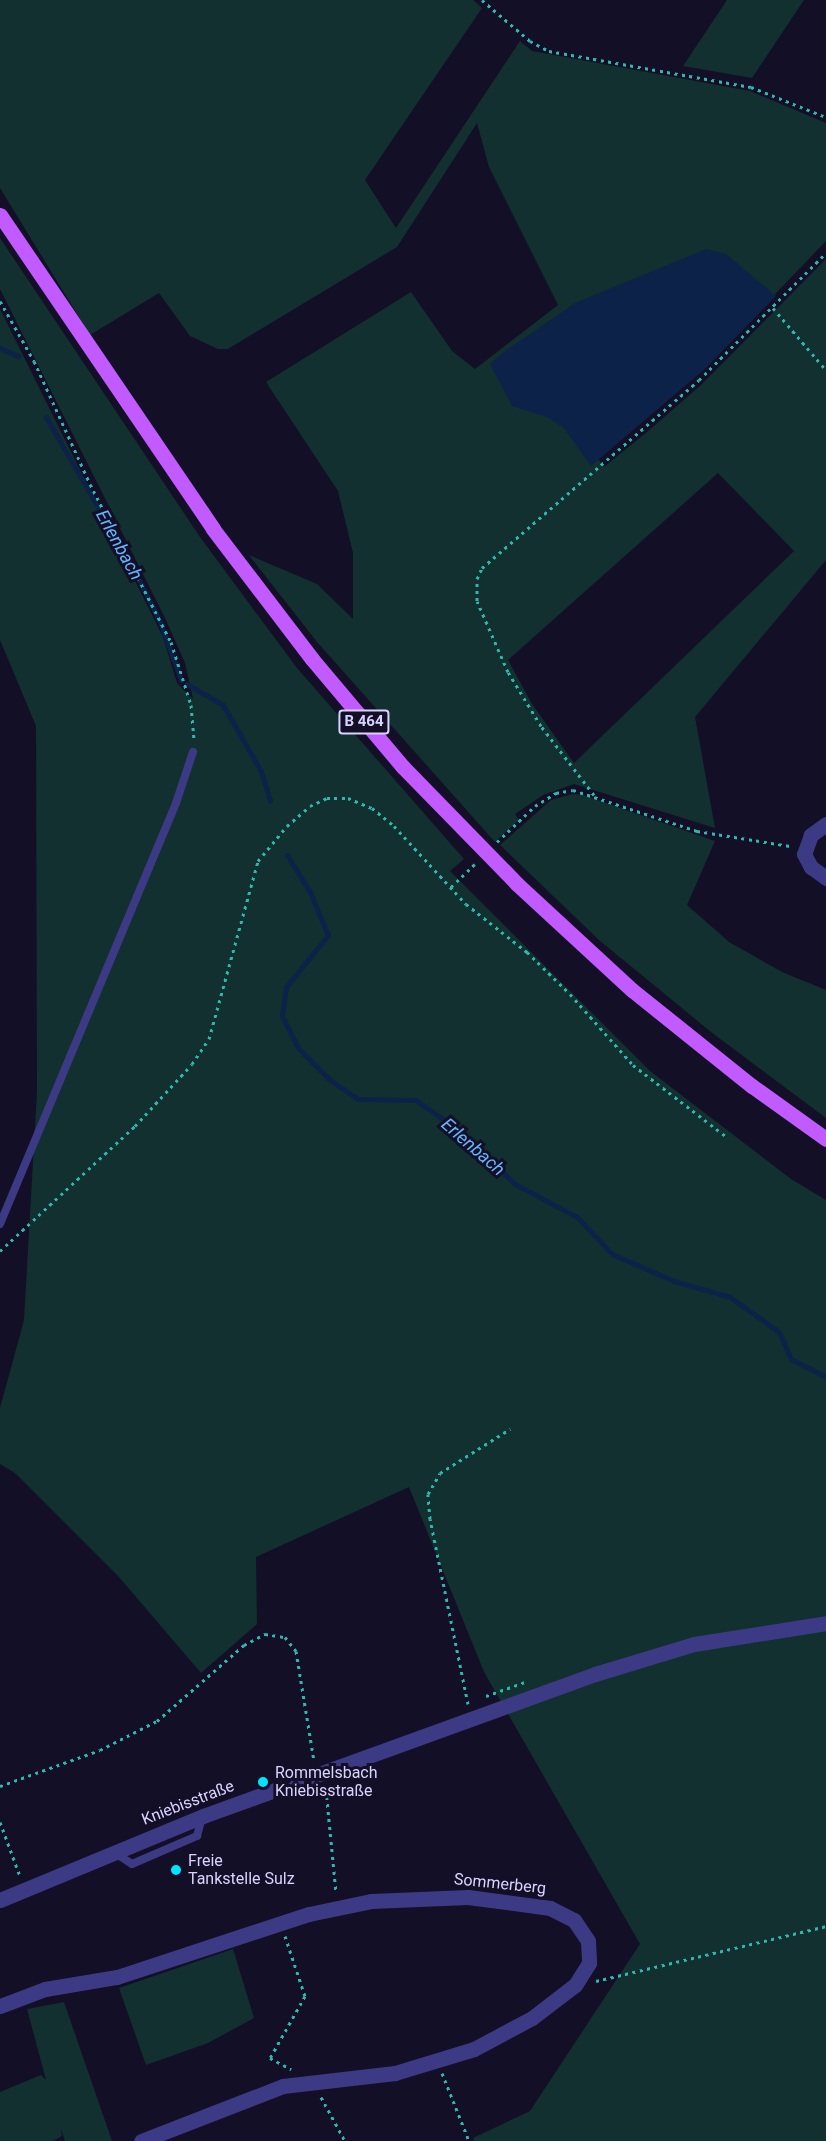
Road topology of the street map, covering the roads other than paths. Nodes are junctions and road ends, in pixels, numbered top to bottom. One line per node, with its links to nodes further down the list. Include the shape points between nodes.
1 (0, 214): 5 (main road, B 464, via 213,529 312,659 403,767 517,884 632,990 752,1086)
2 (193, 752): 6 (lane, via 176,803)
3 (826, 824): 4 (street, via 811,835 804,847 806,861)
4 (826, 878)
5 (826, 1139)
6 (0, 1224)
7 (826, 1623): 8 (street, Kniebisstraße, via 702,1642 595,1674 202,1816)
8 (0, 1900)
9 (0, 2006): 10 (street, Sommerberg, via 45,1989 117,1977 338,1906 422,1896 468,1897 549,1908 563,1912 583,1929 590,1953 584,1974 532,2018 474,2049 438,2063 370,2077 311,2080 283,2086)
10 (141, 2141)

